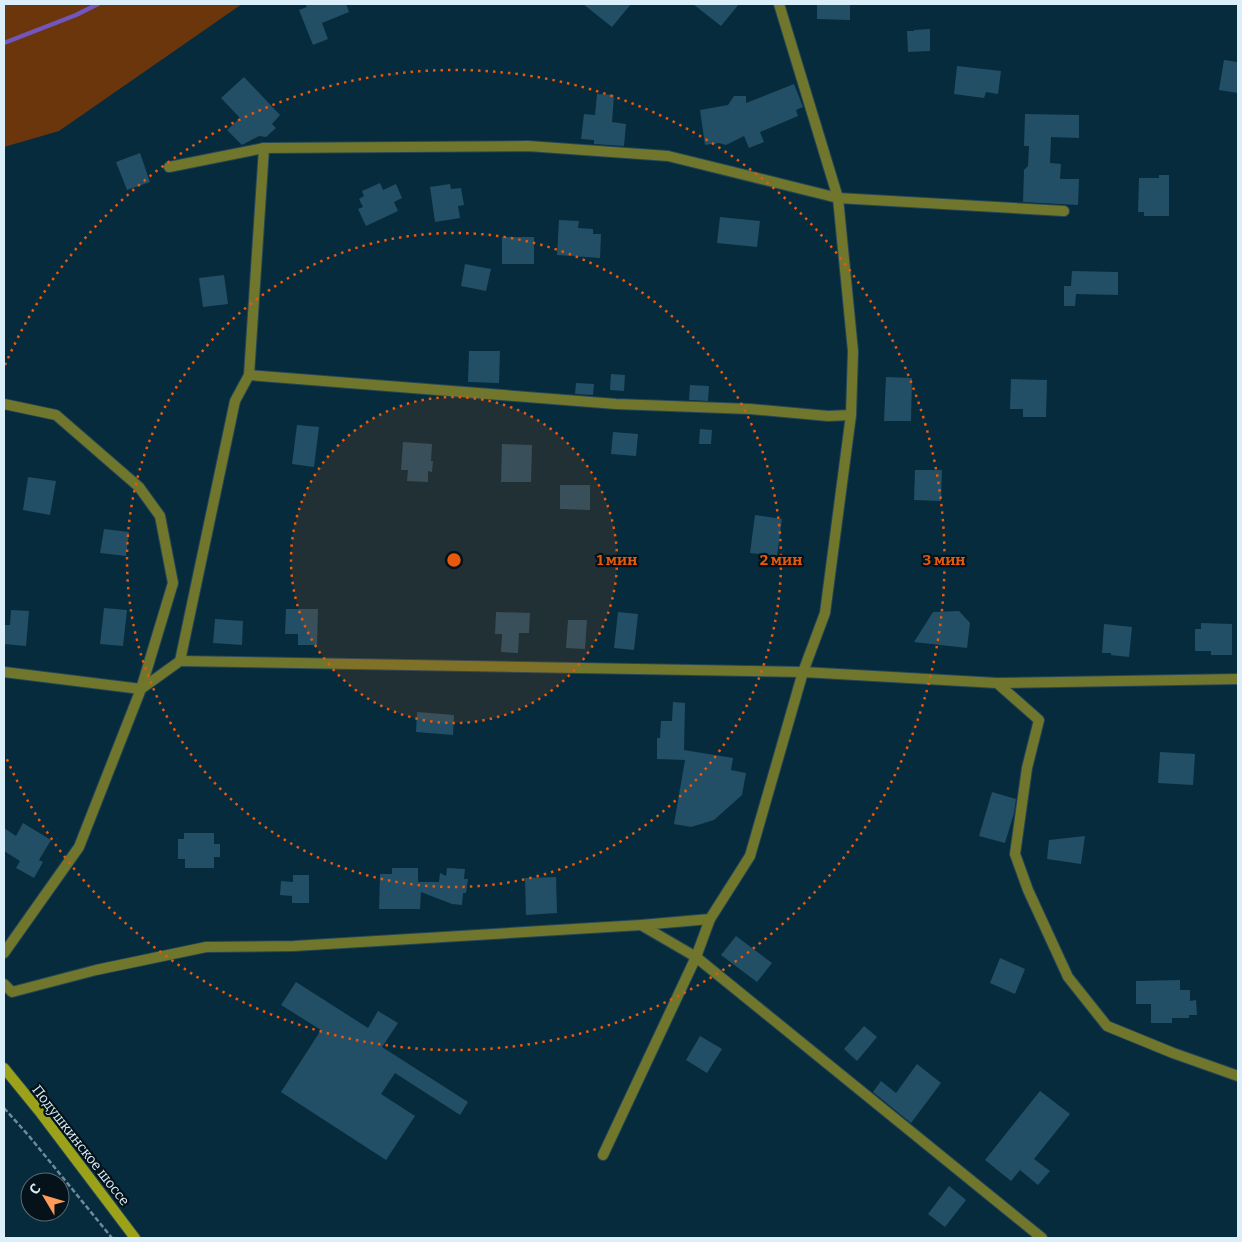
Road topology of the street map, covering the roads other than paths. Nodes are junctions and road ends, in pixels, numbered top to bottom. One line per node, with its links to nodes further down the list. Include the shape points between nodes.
1 (779, 4): 4 (street)
2 (264, 148): 3 (street); 4 (street, via 528,146 668,156); 6 (street)
3 (169, 167)
4 (838, 198): 5 (street); 8 (street, via 853,351)
5 (1064, 211)
6 (249, 375): 8 (street, via 616,404); 9 (street, via 235,401)
7 (4, 404): 14 (street, via 56,415 139,487 160,516 173,583)
8 (851, 415): 11 (street, via 825,613)
9 (180, 661): 11 (street); 14 (street)
10 (4, 672): 14 (street)
11 (804, 672): 13 (street); 15 (street, via 750,856)
12 (1238, 679): 13 (street)
13 (997, 684): 21 (street, via 1039,720 1027,768 1015,854 1068,977 1107,1026)
14 (141, 689): 17 (street, via 79,847)
15 (710, 918): 16 (street); 18 (street)
16 (641, 924): 18 (street); 19 (street, via 294,946 206,947 12,992)
17 (4, 953)
18 (696, 957): 22 (street); 24 (street)
19 (4, 984)
20 (4, 1068): 23 (main road, Подушкинское шоссе)
21 (1238, 1076)
22 (603, 1155)
23 (135, 1238)
24 (1042, 1238)

